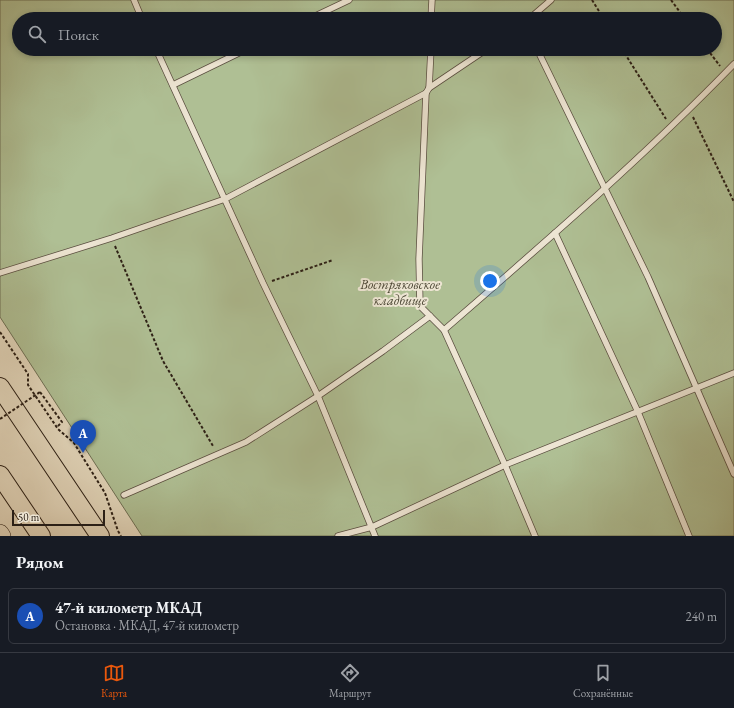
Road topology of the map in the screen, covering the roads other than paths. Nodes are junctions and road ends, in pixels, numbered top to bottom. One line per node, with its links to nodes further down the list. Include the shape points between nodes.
1 (134, 0): 5 (lane)
2 (349, 0): 6 (lane)
3 (432, 0): 7 (lane)
4 (552, 0): 8 (lane)
5 (139, 12)
6 (324, 12)
7 (431, 12)
8 (537, 12)
9 (159, 56): 15 (lane)
10 (233, 56): 15 (lane)
11 (430, 56): 16 (lane)
12 (476, 56): 16 (lane)
13 (540, 56): 17 (lane)
14 (734, 64): 17 (lane)
15 (173, 85): 18 (lane)
16 (428, 90): 18 (lane); 21 (lane, via 419,259 420,306)
17 (605, 188): 19 (lane); 25 (lane, via 648,277)
18 (225, 199): 20 (lane); 26 (lane)
19 (555, 233): 22 (lane); 27 (lane)
20 (0, 273)
21 (430, 316): 22 (lane); 26 (lane)
22 (444, 330): 28 (lane)
23 (734, 373): 25 (lane)
24 (0, 387): 36 (highway)
25 (696, 389): 27 (lane); 30 (lane)
26 (318, 396): 31 (lane, via 246,442); 32 (lane)
27 (638, 412): 28 (lane); 40 (lane)
28 (506, 465): 32 (lane); 39 (lane)
29 (0, 474): 35 (highway)
30 (734, 474)
31 (124, 495)
32 (372, 527): 37 (lane); 38 (lane)
33 (0, 533): 34 (main road)
34 (2, 536)
35 (41, 536)
36 (100, 536)
37 (338, 536)
38 (375, 536)
39 (535, 536)
40 (689, 536)

